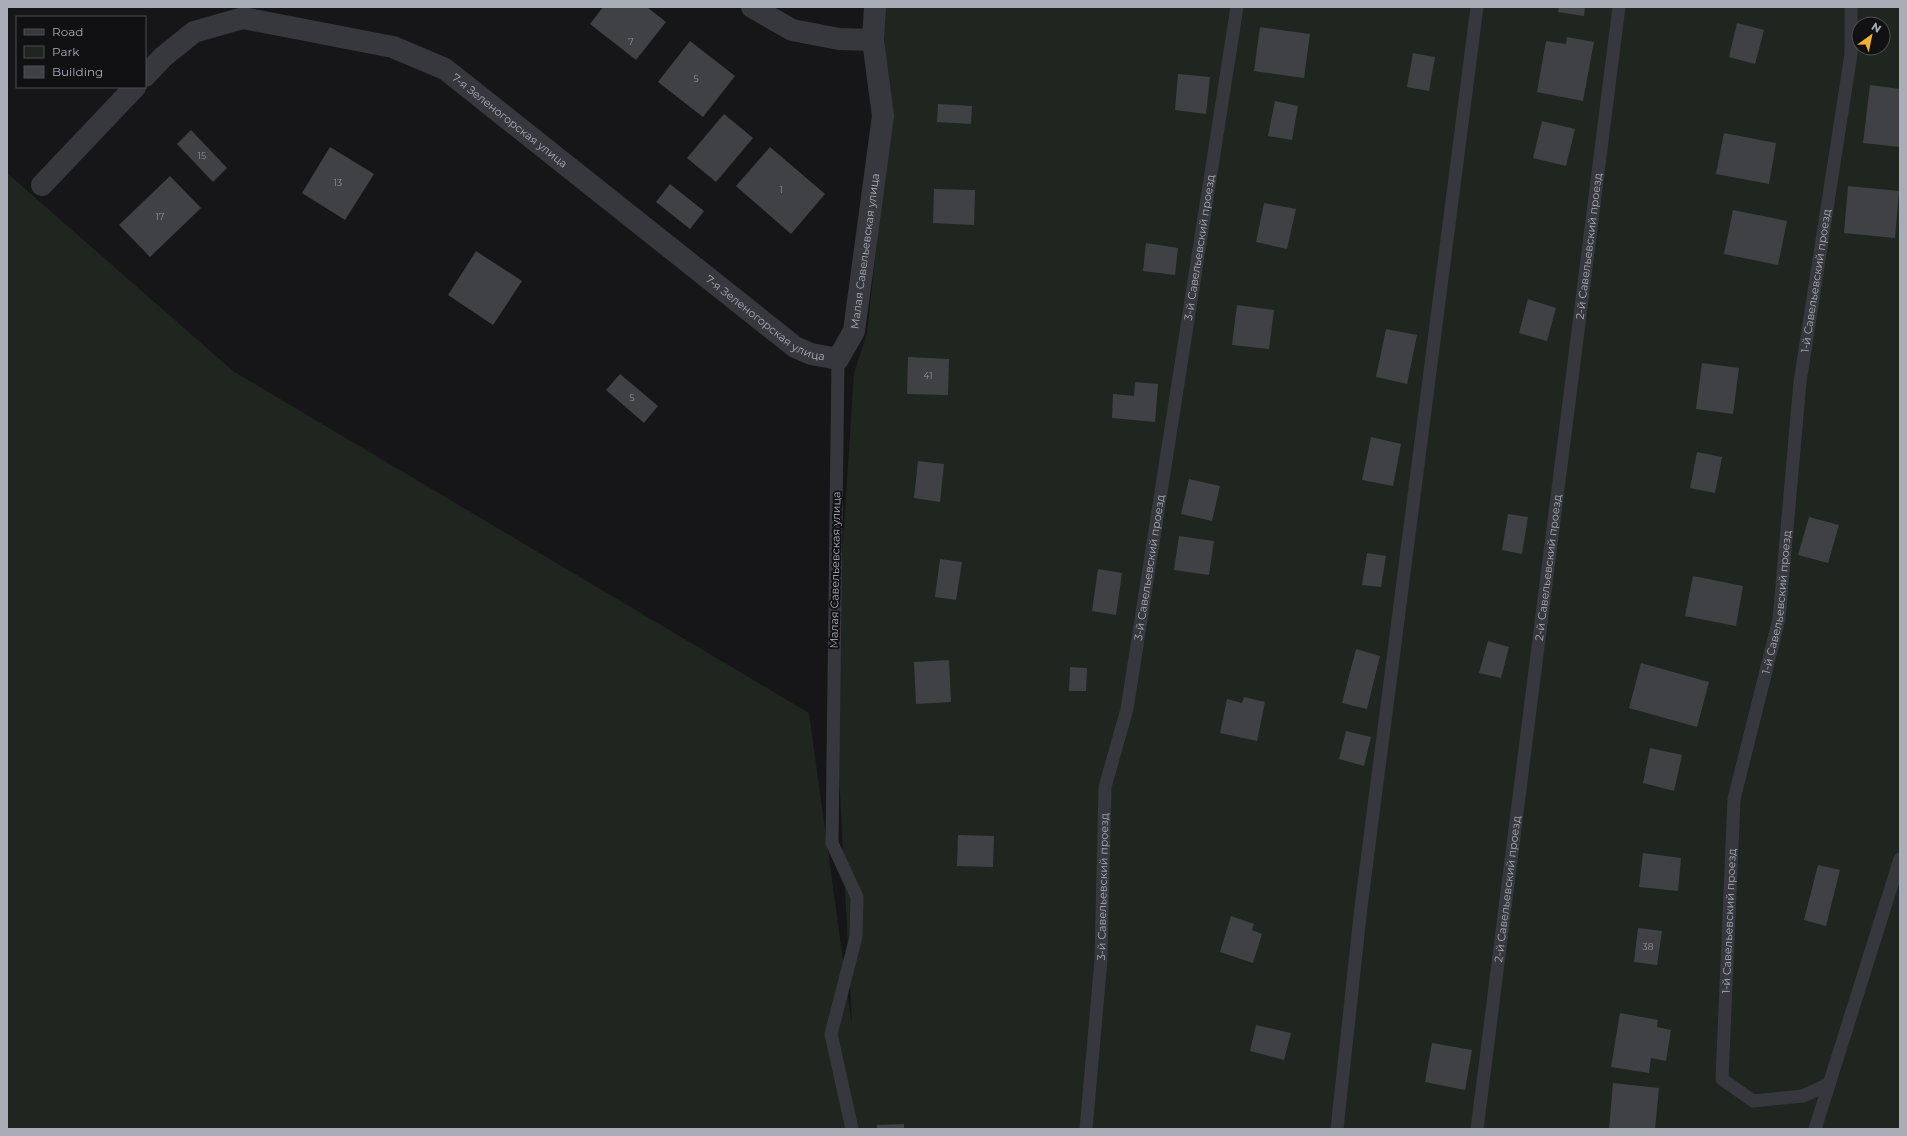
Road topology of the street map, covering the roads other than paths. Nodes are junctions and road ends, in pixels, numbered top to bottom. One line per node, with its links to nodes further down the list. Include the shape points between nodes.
1 (752, 7): 7 (street, via 792,30 839,39)
2 (875, 7): 7 (street, Малая Савельевская улица)
3 (1237, 7): 15 (lane, 3-й Савельевский проезд, via 1127,709 1105,787 1101,960)
4 (1477, 7): 16 (lane, via 1361,907)
5 (1619, 7): 17 (lane, 2-й Савельевский проезд)
6 (1851, 7): 13 (lane, 1-й Савельевский проезд, via 1851,54 1800,382 1779,619 1734,798 1722,1079 1752,1101 1803,1096)
7 (873, 40): 11 (street, Малая Савельевская улица, via 883,116 854,331)
8 (146, 75): 11 (street, 7-я Зеленогорская улица, via 163,57 194,32 243,18 394,47 445,69 795,347 811,354)
9 (134, 88): 10 (street)
10 (42, 185)
11 (838, 358): 14 (lane, Малая Савельевская улица, via 832,842 857,897 856,937 831,1034)
12 (1900, 859): 13 (lane)
13 (1830, 1084): 18 (lane)
14 (852, 1129)
15 (1086, 1129)
16 (1337, 1129)
17 (1477, 1129)
18 (1815, 1129)

